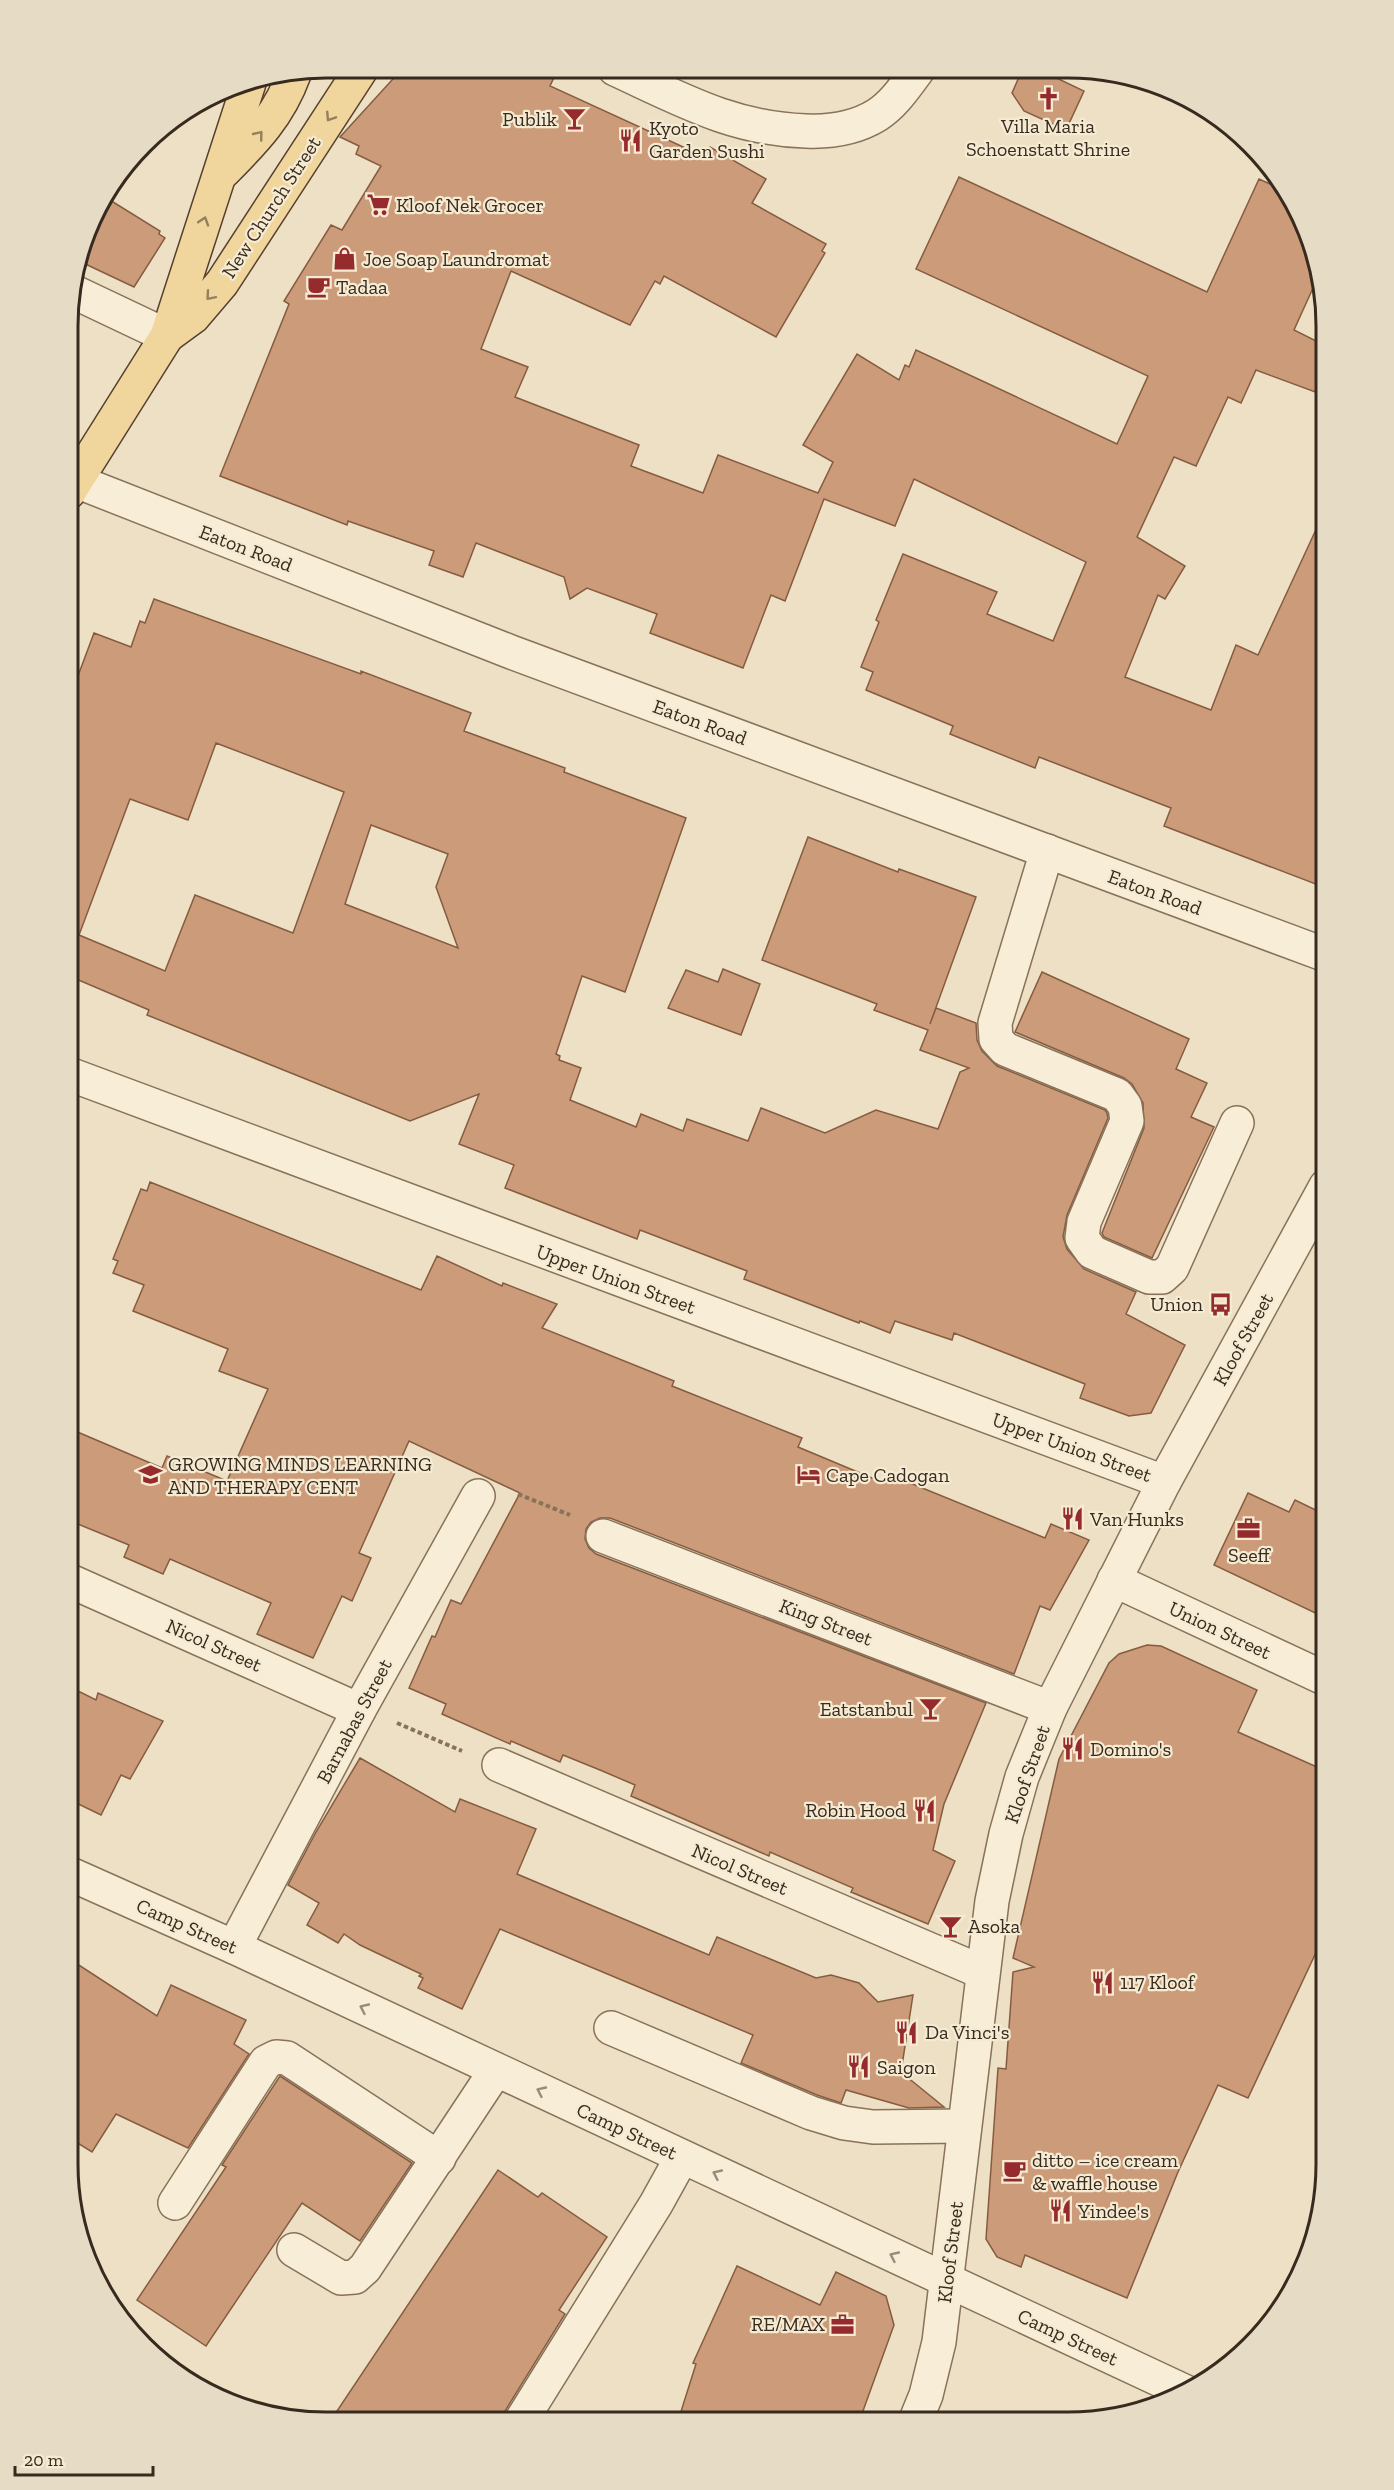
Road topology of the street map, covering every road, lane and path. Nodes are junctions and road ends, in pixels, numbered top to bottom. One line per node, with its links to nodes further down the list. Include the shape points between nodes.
1 (355, 78): 8 (main road, New Church Street, one-way to 8, via 222,283 193,317)
2 (635, 78): 3 (street, via 730,120 772,129 815,131 859,124 877,115)
3 (912, 78)
4 (291, 80): 6 (main road, one-way to 4, via 278,111)
5 (246, 91): 6 (main road)
6 (219, 177): 8 (main road, one-way to 6)
7 (80, 295): 8 (street)
8 (167, 336): 9 (main road)
9 (78, 478)
10 (78, 488): 11 (street, Eaton Road)
11 (1047, 851): 12 (street, Eaton Road); 14 (street, via 995,1023 996,1038 1005,1049 1117,1095 1125,1106 1126,1121 1084,1222 1082,1238 1092,1252 1149,1277 1162,1277 1172,1268)
12 (1316, 951)
13 (78, 1077): 16 (street, Upper Union Street)
14 (1237, 1123)
15 (1316, 1204): 16 (street, Kloof Street)
16 (1164, 1482): 21 (street, Kloof Street)
17 (512, 1491): 19 (path)
18 (478, 1496): 25 (street, Barnabas Street)
19 (571, 1515)
20 (603, 1536): 24 (street, King Street)
21 (1114, 1580): 23 (street, Union Street); 24 (street, Kloof Street)
22 (78, 1584): 25 (street, Nicol Street)
23 (1316, 1674)
24 (1050, 1708): 30 (street, Kloof Street, via 1022,1777 1006,1834)
25 (373, 1714): 26 (path); 29 (street, Barnabas Street)
26 (464, 1752)
27 (499, 1765): 30 (street, Nicol Street)
28 (78, 1877): 29 (street, Camp Street)
29 (234, 1947): 32 (street, Camp Street, one-way to 29)
30 (982, 1972): 33 (street, Kloof Street)
31 (611, 2028): 33 (street, via 811,2113 844,2123 873,2127)
32 (496, 2070): 34 (street, Camp Street, one-way to 32); 35 (street)
33 (964, 2126): 38 (street, Kloof Street)
34 (682, 2157): 38 (street, Camp Street, one-way to 34); 40 (street)
35 (439, 2158): 36 (street, via 287,2058 276,2057 266,2062); 37 (street, via 355,2277 341,2278)
36 (175, 2203)
37 (294, 2250)
38 (947, 2282): 39 (street, Camp Street); 41 (street, Kloof Street, via 939,2342)
39 (1175, 2387)
40 (527, 2412)
41 (919, 2412)

